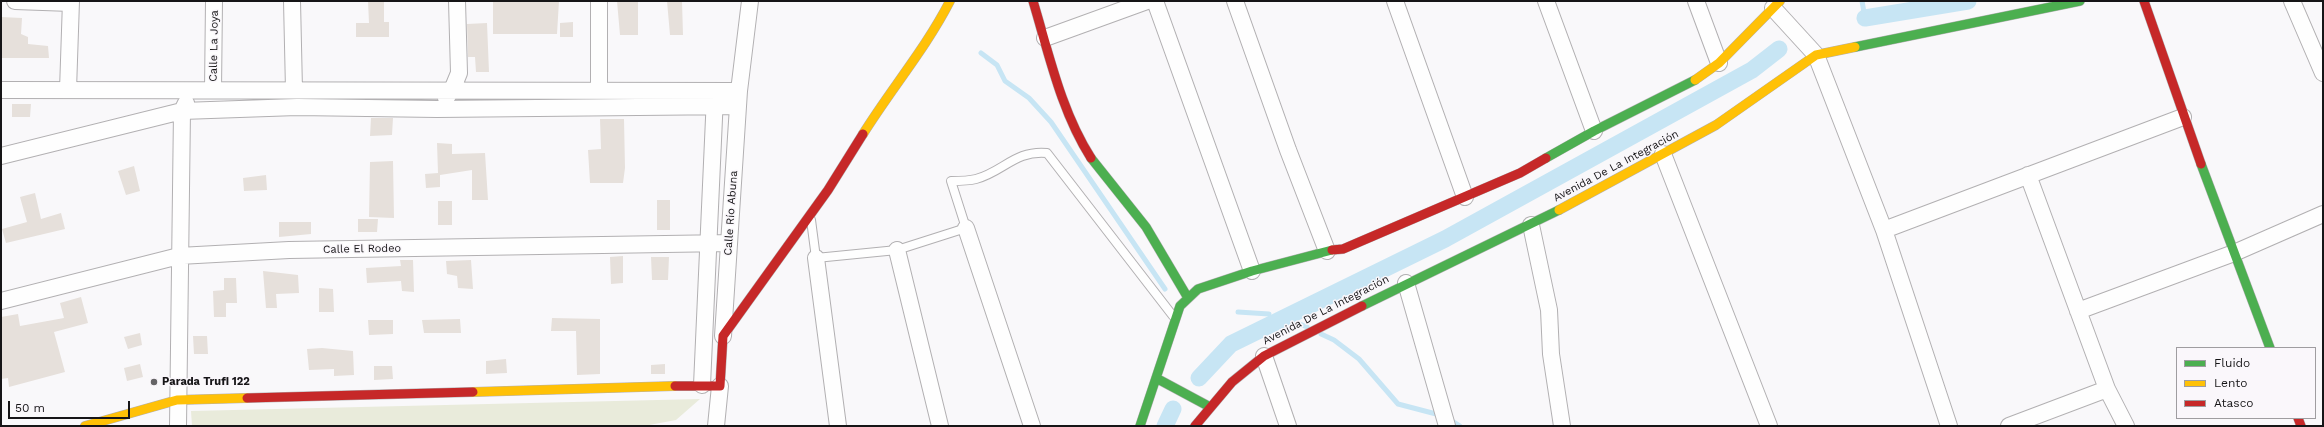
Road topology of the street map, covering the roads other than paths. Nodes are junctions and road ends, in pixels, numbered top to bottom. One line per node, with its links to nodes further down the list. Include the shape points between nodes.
1 (16, 1): 18 (street)
2 (214, 1): 27 (street, Calle La Joya)
3 (292, 1): 28 (street)
4 (457, 1): 29 (street, via 459,73)
5 (599, 1): 30 (street)
6 (750, 1): 32 (street, Calle Río Abuna)
7 (950, 1): 42 (main road, via 938,24 887,95)
8 (1033, 1): 20 (main road)
9 (1147, 1): 20 (street)
10 (1155, 1): 53 (street)
11 (1236, 1): 49 (street, via 1288,150)
12 (1396, 1): 40 (street)
13 (1546, 1): 36 (street)
14 (1696, 1): 22 (street)
15 (2080, 1): 21 (main road, Avenida De La Integración)
16 (2144, 1): 35 (main road)
17 (2292, 1): 23 (street)
18 (71, 2): 25 (street)
19 (1776, 4): 21 (street); 22 (main road)
20 (1045, 38): 55 (main road, via 1072,120 1088,152 1109,184 1130,206 1175,272)
21 (1816, 55): 37 (main road, Avenida De La Integración, via 1716,125); 45 (street)
22 (1719, 63): 36 (main road, via 1688,85)
23 (2323, 73)
24 (1, 90): 25 (street)
25 (68, 90): 26 (street)
26 (193, 90): 27 (street); 34 (street)
27 (213, 90): 28 (street)
28 (294, 90): 29 (street)
29 (452, 90): 30 (street); 33 (street)
30 (599, 91): 31 (street)
31 (715, 98): 32 (street); 33 (street); 47 (street)
32 (739, 98): 46 (street, Calle Río Abuna)
33 (437, 109): 34 (street, via 297,107)
34 (182, 111): 38 (street); 51 (street)
35 (2183, 116): 39 (street); 50 (main road)
36 (1594, 131): 40 (main road, via 1520,173)
37 (1664, 154): 43 (main road, Avenida De La Integración); 79 (street)
38 (1, 156)
39 (2028, 175): 45 (street); 57 (street)
40 (1465, 197): 49 (main road, via 1343,249)
41 (2323, 214): 50 (street)
42 (810, 215): 52 (lane); 59 (main road)
43 (1531, 225): 54 (main road, Avenida De La Integración); 78 (street, via 1549,310 1551,354)
44 (966, 228): 48 (lane); 58 (lane, via 951,181 976,179 1021,155 1046,153); 73 (street)
45 (1884, 230): 80 (street)
46 (728, 243): 47 (street, Calle El Rodeo); 59 (street, Calle Río Abuna)
47 (709, 244): 51 (street, Calle El Rodeo, via 297,250); 63 (street)
48 (897, 250): 52 (lane); 72 (street)
49 (1327, 251): 53 (main road)
50 (2234, 253): 57 (street); 60 (main road)
51 (179, 256): 56 (street, Calle El Rodeo); 66 (street)
52 (816, 258): 71 (street)
53 (1252, 271): 55 (main road, via 1198,289)
54 (1406, 283): 61 (main road, Avenida De La Integración); 77 (street)
55 (1188, 298): 58 (main road, via 1180,306)
56 (1, 301)
57 (2078, 312): 65 (street)
58 (1174, 319): 62 (main road)
59 (723, 336): 64 (main road, Calle Río Abuna)
60 (2270, 347)
61 (1264, 356): 67 (main road, Avenida De La Integración, via 1232,382); 76 (street)
62 (1156, 378): 67 (main road); 74 (main road)
63 (702, 385): 64 (main road); 66 (main road)
64 (720, 386): 70 (street, Calle Río Abuna)
65 (2107, 389): 81 (street); 82 (street)
66 (177, 400): 68 (main road); 69 (street)
67 (1210, 407): 75 (main road, Avenida De La Integración)
68 (85, 426)
69 (178, 426)
70 (716, 426)
71 (838, 426)
72 (940, 426)
73 (1032, 426)
74 (1140, 426)
75 (1195, 426)
76 (1288, 426)
77 (1447, 426)
78 (1562, 426)
79 (1769, 426)
80 (1949, 426)
81 (2009, 426)
82 (2126, 426)

